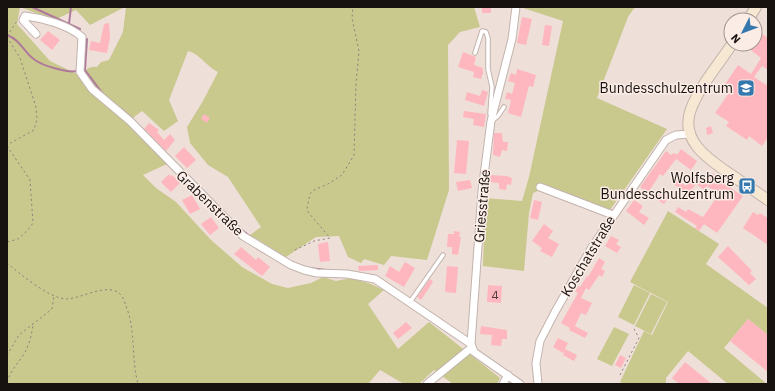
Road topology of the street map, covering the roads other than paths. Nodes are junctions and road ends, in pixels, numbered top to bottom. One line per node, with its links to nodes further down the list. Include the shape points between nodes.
1 (516, 7): 6 (street, Griesstraße, via 512,39)
2 (36, 34): 12 (street, Grabenstraße, via 23,20 25,16 75,31 82,37 80,72 92,89 130,121 243,236 291,265 317,273 347,274 376,279)
3 (727, 52): 7 (street, via 695,101 688,118)
4 (475, 53): 6 (lane, via 482,31 486,32 488,69 492,86)
5 (504, 107): 6 (lane)
6 (491, 121): 13 (street, Griesstraße, via 482,191)
7 (690, 134): 9 (street, via 704,155); 10 (street, Koschatstraße, via 676,135 666,140)
8 (540, 187): 10 (street)
9 (767, 197)
10 (613, 216): 18 (street, Koschatstraße, via 540,341 536,364)
11 (443, 255): 12 (lane)
12 (410, 302): 13 (street, Grabenstraße)
13 (471, 346): 14 (street, via 474,352); 15 (street)
14 (508, 376): 16 (street); 17 (street)
15 (427, 384)
16 (504, 384)
17 (520, 384)
18 (538, 384)

